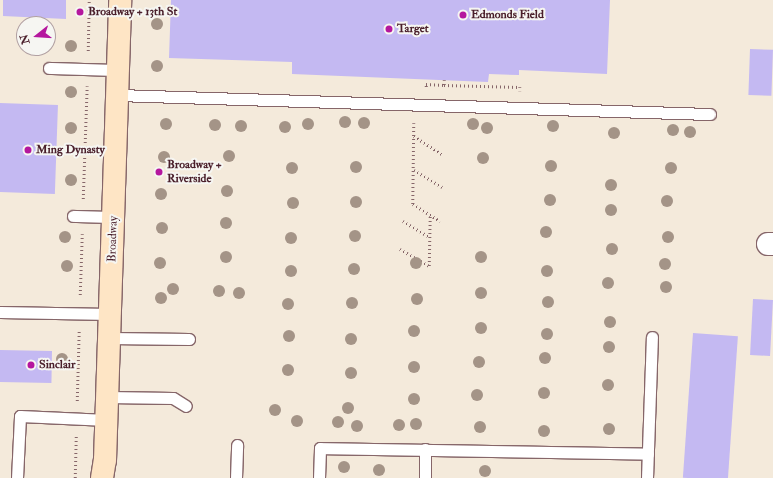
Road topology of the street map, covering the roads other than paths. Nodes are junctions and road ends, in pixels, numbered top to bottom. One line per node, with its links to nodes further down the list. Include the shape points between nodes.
1 (120, 0): 3 (main road, Broadway)
2 (49, 68): 3 (lane)
3 (118, 70): 4 (main road, Broadway)
4 (117, 95): 5 (lane); 7 (main road, Broadway)
5 (710, 114)
6 (78, 216): 7 (lane)
7 (114, 217): 9 (main road, Broadway)
8 (0, 312): 9 (lane)
9 (110, 314): 11 (main road, Broadway)
10 (652, 337): 18 (lane)
11 (109, 338): 12 (lane); 13 (main road, Broadway)
12 (189, 339)
13 (107, 397): 14 (lane, via 173,398); 15 (main road, Broadway)
14 (186, 406)
15 (107, 420): 19 (lane, via 20,416); 20 (main road, Broadway)
16 (237, 445): 21 (lane)
17 (425, 449): 18 (lane); 22 (lane, via 320,448); 23 (lane)
18 (648, 454): 24 (lane)
19 (17, 478)
20 (102, 478)
21 (236, 478)
22 (319, 478)
23 (425, 478)
24 (647, 478)

